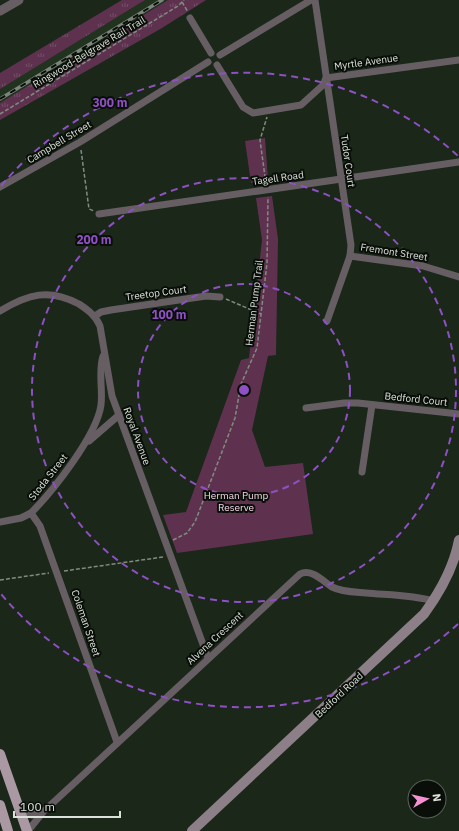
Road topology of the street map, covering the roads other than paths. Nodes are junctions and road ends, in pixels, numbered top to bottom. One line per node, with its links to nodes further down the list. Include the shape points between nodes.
1 (19, 0): 4 (street)
2 (311, 0): 7 (street)
3 (315, 0): 11 (street, Tudor Court)
4 (0, 12)
5 (190, 18): 6 (street)
6 (211, 53): 7 (street, via 217,52); 9 (street)
7 (220, 55): 10 (street, via 221,60)
8 (459, 60): 11 (street, Myrtle Avenue)
9 (208, 62): 10 (street, via 213,66); 14 (street, Campbell Street, via 80,142)
10 (217, 65): 11 (street, Myrtle Avenue, via 247,110 253,113 301,105 323,85)
11 (326, 78): 13 (street, Tudor Court)
12 (459, 162): 13 (street, Tagell Road)
13 (340, 179): 15 (street, Tagell Road); 16 (street, Tudor Court)
14 (0, 187)
15 (99, 214)
16 (350, 256): 17 (street, Fremont Street, via 423,266); 21 (street, Tudor Court)
17 (459, 276)
18 (220, 297): 20 (street, Treetop Court, via 206,296 111,310)
19 (0, 311): 20 (street, via 25,298 45,293 68,299)
20 (95, 316): 22 (street, Royal Avenue, via 100,326)
21 (327, 321)
22 (104, 354): 26 (street, Royal Avenue, via 112,396); 27 (street, Stoda Street, via 101,365 101,405 96,424)
23 (372, 405): 24 (street, Bedford Court, via 344,403); 25 (street, Bedford Court); 28 (street, Bedford Court)
24 (306, 408)
25 (459, 414)
26 (119, 415): 27 (street, Stoda Street); 34 (street, Royal Avenue)
27 (84, 445): 29 (street, Stoda Street)
28 (362, 472)
29 (31, 513): 30 (street, Stoda Street, via 21,518); 35 (street, Coleman Street, via 40,526)
30 (0, 522)
31 (459, 540): 32 (main road, Bedford Road)
32 (456, 564): 33 (main road, Bedford Road)
33 (434, 601): 34 (street, Alvena Crescent, via 418,597 348,591 335,588 312,573 304,572 293,579); 42 (main road, Bedford Road, via 405,633)
34 (208, 658): 35 (street, Alvena Crescent)
35 (117, 742): 39 (street, Alvena Crescent)
36 (0, 754): 38 (main road)
37 (0, 806): 40 (main road)
38 (20, 811): 39 (street, via 32,815); 41 (main road)
39 (43, 812): 41 (street, Alvena Crescent)
40 (8, 831)
41 (28, 831)
42 (192, 831)

